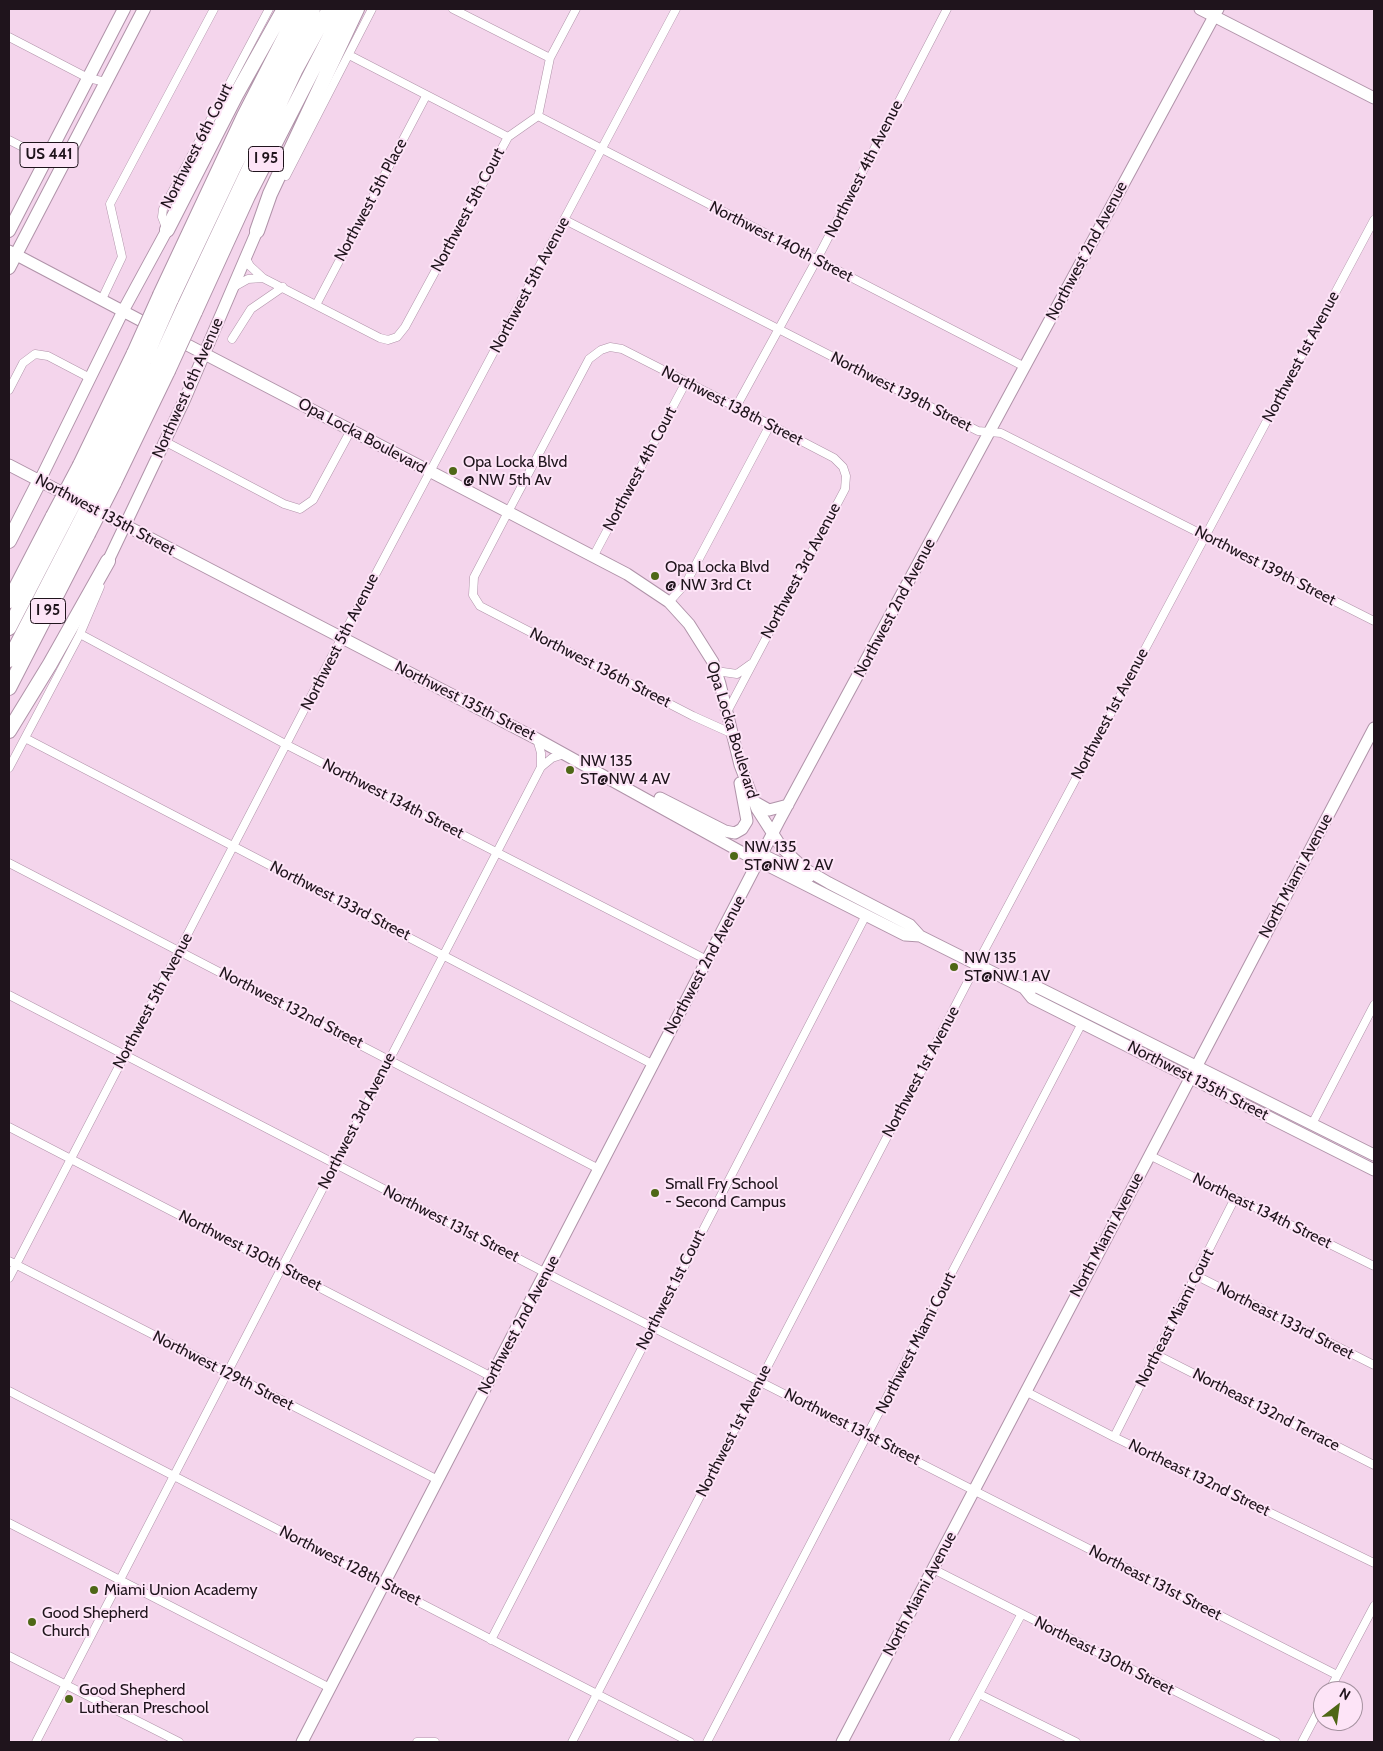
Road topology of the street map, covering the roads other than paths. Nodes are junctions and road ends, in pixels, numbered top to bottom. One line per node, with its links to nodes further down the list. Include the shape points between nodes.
1 (124, 9): 22 (main road, US 441)
2 (144, 9): 23 (main road, US 441)
3 (214, 9): 44 (street, via 110,204 122,257)
4 (269, 9): 34 (street, Northwest 6th Court, via 163,208 162,217)
5 (284, 9): 34 (highway)
6 (299, 9): 45 (highway, I 95, via 236,133)
7 (313, 9): 45 (highway, via 234,167)
8 (329, 9): 45 (highway)
9 (344, 9): 45 (highway, I 95, via 252,188)
10 (357, 9): 36 (highway, via 270,194)
11 (372, 9): 20 (street, Northwest 6th Avenue)
12 (453, 9): 17 (street)
13 (576, 9): 21 (street)
14 (676, 9): 29 (street, Northwest 5th Avenue)
15 (947, 9): 39 (street, Northwest 4th Avenue)
16 (1200, 9): 18 (main road)
17 (470, 12): 21 (street)
18 (1216, 12): 25 (main road); 52 (main road, Northwest 2nd Avenue)
19 (9, 37): 22 (street)
20 (349, 55): 24 (street); 36 (street, Northwest 6th Avenue)
21 (550, 58): 26 (street)
22 (88, 78): 23 (street); 30 (main road, US 441)
23 (106, 82): 31 (main road, US 441)
24 (426, 96): 27 (street); 46 (street, Northwest 5th Place)
25 (1374, 98)
26 (538, 116): 27 (street, Northwest 5th Court); 29 (street, Northwest 140th Street)
27 (508, 138): 46 (street, Northwest 5th Court, via 397,337 380,338)
28 (9, 140): 30 (street)
29 (602, 149): 32 (street, Northwest 5th Avenue); 39 (street, Northwest 140th Street)
30 (47, 159): 31 (street); 35 (main road, US 441)
31 (62, 167): 37 (main road, US 441)
32 (565, 220): 48 (street, Northwest 139th Street); 62 (street, Northwest 5th Avenue)
33 (1374, 220): 70 (street, Northwest 1st Avenue)
34 (167, 230): 47 (main road, Northwest 6th Court)
35 (9, 231)
36 (257, 231): 38 (main road, Northwest 6th Avenue)
37 (12, 253): 40 (main road, US 441); 44 (main road, Opa Locka Boulevard)
38 (245, 257): 41 (street); 43 (main road, Northwest 6th Avenue)
39 (816, 261): 48 (street, Northwest 4th Avenue); 52 (street, Northwest 140th Street)
40 (9, 268)
41 (263, 278): 42 (street); 43 (street, via 248,279)
42 (283, 287): 46 (street); 49 (street, via 251,309)
43 (232, 288): 50 (main road, Northwest 6th Avenue)
44 (102, 299): 47 (main road, Opa Locka Boulevard)
45 (178, 304): 51 (highway, I 95, bridge); 51 (highway, I 95, bridge)
46 (316, 305)
47 (123, 311): 50 (main road, Opa Locka Boulevard); 53 (main road, Northwest 6th Court)
48 (777, 329): 56 (street, Northwest 4th Avenue); 59 (street, Northwest 139th Street, via 978,431)
49 (232, 339)
50 (205, 353): 58 (main road, Opa Locka Boulevard); 60 (main road, Northwest 6th Avenue)
51 (151, 362): 63 (highway, I 95); 63 (highway, I 95)
52 (1025, 367): 59 (main road, Northwest 2nd Avenue)
53 (90, 378): 55 (street, via 48,356 35,354 23,362); 65 (main road, Northwest 6th Court)
54 (686, 382): 56 (street, Northwest 138th Street); 66 (street, Northwest 138th Street, via 622,349 610,347 601,350 590,359); 72 (street, Northwest 4th Court)
55 (9, 390)
56 (736, 407): 57 (street, Northwest 138th Street)
57 (770, 425): 64 (street, Northwest 138th Street, via 834,458); 75 (street, via 686,582)
58 (350, 430): 60 (street, via 315,496 304,508 296,509); 62 (main road, Opa Locka Boulevard)
59 (990, 433): 70 (street, Northwest 139th Street, via 1001,433); 97 (main road, Northwest 2nd Avenue)
60 (164, 441): 68 (main road, Northwest 6th Avenue)
61 (9, 465): 65 (main road, Northwest 135th Street)
62 (429, 471): 66 (main road, Opa Locka Boulevard); 79 (street, Northwest 5th Avenue)
63 (97, 474): 67 (highway, I 95, bridge); 69 (highway, I 95, bridge)
64 (846, 476): 81 (street, Northwest 3rd Avenue, via 845,489)
65 (40, 480): 68 (main road, Northwest 135th Street); 71 (highway)
66 (508, 512): 72 (main road, Opa Locka Boulevard); 87 (street, Northwest 136th Street, via 474,578 473,595 480,606)
67 (59, 519): 74 (highway, I 95); 77 (highway)
68 (125, 525): 73 (main road, Northwest 6th Avenue); 79 (main road, Northwest 135th Street)
69 (82, 531): 80 (highway); 83 (highway, I 95)
70 (1205, 537): 76 (street, Northwest 139th Street); 109 (street, Northwest 1st Avenue)
71 (9, 541)
72 (593, 557): 75 (main road, Opa Locka Boulevard, via 645,584)
73 (108, 561): 78 (street, Northwest 6th Avenue); 86 (highway)
74 (9, 602)
75 (669, 602): 82 (main road, Opa Locka Boulevard, via 696,633)
76 (1374, 621)
77 (9, 628)
78 (80, 634): 88 (street, Northwest 6th Avenue); 90 (street, Northwest 134th Street)
79 (342, 638): 89 (main road, Northwest 135th Street); 90 (street, Northwest 5th Avenue)
80 (9, 660)
81 (751, 664): 82 (street, via 737,674); 84 (street, Northwest 3rd Avenue, via 748,676)
82 (716, 671): 84 (main road, Opa Locka Boulevard)
83 (9, 688)
84 (727, 712): 87 (main road, Opa Locka Boulevard)
85 (1374, 728): 118 (main road, North Miami Avenue)
86 (9, 731)
87 (733, 734): 92 (main road, Opa Locka Boulevard)
88 (25, 738): 94 (street, Northwest 6th Avenue); 99 (street, Northwest 133rd Street)
89 (537, 739): 91 (main road, Northwest 135th Street); 93 (street)
90 (287, 744): 99 (street, Northwest 5th Avenue); 100 (street, Northwest 134th Street)
91 (564, 754): 93 (street); 95 (main road, Northwest 135th Street)
92 (740, 765): 95 (main road, via 747,818 745,826 736,833 725,831 660,798); 96 (main road, Opa Locka Boulevard)
93 (541, 767): 100 (street, Northwest 3rd Avenue)
94 (9, 768)
95 (634, 791): 101 (main road, Northwest 135th Street)
96 (753, 801): 97 (main road, via 769,810); 98 (main road, Opa Locka Boulevard)
97 (788, 805): 98 (main road, Northwest 2nd Avenue)
98 (772, 835): 101 (main road, Northwest 2nd Avenue); 103 (main road, Northwest 135th Street, via 790,856)
99 (233, 847): 106 (street, Northwest 5th Avenue); 107 (street, Northwest 133rd Street)
100 (496, 852): 107 (street, Northwest 3rd Avenue); 108 (street, Northwest 134th Street)
101 (761, 858): 103 (main road); 104 (main road, Northwest 135th Street); 108 (main road, Northwest 2nd Avenue)
102 (9, 863): 106 (street, Northwest 132nd Street)
103 (822, 880): 105 (main road, Northwest 135th Street, via 910,925)
104 (866, 915): 105 (main road, Northwest 135th Street, via 905,935); 135 (street, Northwest 1st Court)
105 (920, 936): 109 (main road, Northwest 135th Street)
106 (180, 951): 115 (street, Northwest 5th Avenue); 116 (street, Northwest 132nd Street)
107 (442, 954): 116 (street, Northwest 3rd Avenue); 117 (street, Northwest 133rd Street)
108 (707, 960): 117 (main road, Northwest 2nd Avenue)
109 (977, 964): 110 (main road, Northwest 135th Street); 140 (street, Northwest 1st Avenue)
110 (1024, 988): 113 (main road, Northwest 135th Street, via 1032,998); 114 (main road, Northwest 135th Street, via 1037,987)
111 (9, 995): 115 (street, Northwest 131st Street)
112 (1374, 1005): 120 (street)
113 (1082, 1023): 114 (main road, via 1088,1019 1118,1034); 119 (main road, Northwest 135th Street); 143 (street, Northwest Miami Court)
114 (1131, 1034): 118 (main road, Northwest 135th Street)
115 (124, 1055): 124 (street, Northwest 5th Avenue); 125 (street, Northwest 131st Street)
116 (389, 1059): 125 (street, Northwest 3rd Avenue); 126 (street, Northwest 132nd Street)
117 (654, 1065): 126 (main road, Northwest 2nd Avenue)
118 (1196, 1066): 119 (main road, North Miami Avenue); 120 (main road, Northwest 135th Street)
119 (1190, 1078): 122 (main road, North Miami Avenue); 127 (main road, Northwest 135th Street)
120 (1312, 1124): 123 (main road, Northwest 135th Street)
121 (9, 1127): 124 (street, Northwest 130th Street)
122 (1149, 1155): 128 (street, Northeast 134th Street); 141 (main road, North Miami Avenue)
123 (1374, 1155)
124 (70, 1158): 129 (street, Northwest 5th Avenue); 130 (street, Northwest 130th Street)
125 (335, 1164): 130 (street, Northwest 3rd Avenue); 132 (street, Northwest 131st Street)
126 (599, 1169): 132 (main road, Northwest 2nd Avenue)
127 (1374, 1170)
128 (1235, 1198): 131 (street, Northeast 134th Street); 133 (street, Northeast Miami Court)
129 (12, 1263): 134 (street, Northwest 5th Avenue); 138 (street, Northwest 129th Street)
130 (281, 1266): 138 (street, Northwest 3rd Avenue); 139 (street, Northwest 130th Street)
131 (1374, 1266)
132 (546, 1273): 135 (street, Northwest 131st Street); 139 (main road, Northwest 2nd Avenue)
133 (1197, 1276): 136 (street, Northeast Miami Court); 137 (street, Northeast 133rd Street)
134 (9, 1278)
135 (652, 1327): 140 (street, Northwest 131st Street); 156 (street, Northwest 1st Court)
136 (1157, 1355): 144 (street, Northeast Miami Court); 145 (street, Northeast 132nd Terrace)
137 (1374, 1365)
138 (226, 1373): 146 (street, Northwest 3rd Avenue); 147 (street, Northwest 129th Street)
139 (492, 1377): 147 (main road, Northwest 2nd Avenue)
140 (760, 1380): 143 (street, Northwest 131st Street); 163 (street, Northwest 1st Avenue)
141 (1025, 1390): 144 (street, Northeast 132nd Street); 148 (main road, North Miami Avenue)
142 (9, 1391): 146 (street, Northwest 128th Street)
143 (868, 1436): 148 (street, Northwest 131st Street); 172 (street, Northwest Miami Court)
144 (1114, 1437): 150 (street, Northeast 132nd Street)
145 (1374, 1465)
146 (174, 1476): 152 (street); 153 (street, Northwest 128th Street)
147 (438, 1480): 153 (main road, Northwest 2nd Avenue)
148 (975, 1489): 151 (main road, North Miami Avenue); 158 (street, Northeast 131st Street, via 1047,1529)
149 (9, 1522): 152 (street)
150 (1374, 1563)
151 (933, 1570): 155 (street, Northeast 130th Street); 173 (main road, North Miami Avenue)
152 (119, 1579): 160 (street); 161 (street)
153 (384, 1584): 156 (street, Northwest 128th Street); 161 (main road, Northwest 2nd Avenue)
154 (1374, 1606): 158 (street)
155 (1021, 1615): 162 (street); 176 (street, Northeast 130th Street)
156 (491, 1640): 163 (street, Northwest 128th Street)
157 (9, 1656): 160 (street)
158 (1337, 1675): 159 (street)
159 (1334, 1681)
160 (65, 1686): 165 (street); 166 (street)
161 (330, 1688): 167 (main road, Northwest 2nd Avenue)
162 (979, 1694): 174 (street); 175 (street)
163 (598, 1696): 170 (street, Northwest 1st Avenue); 171 (street, Northwest 128th Street)
164 (1313, 1721): 177 (street)
165 (36, 1742)
166 (179, 1742)
167 (302, 1742)
168 (419, 1742): 169 (street)
169 (435, 1742)
170 (572, 1742)
171 (690, 1742)
172 (707, 1742)
173 (842, 1742)
174 (953, 1742)
175 (1076, 1742)
176 (1276, 1742)
177 (1302, 1742)

